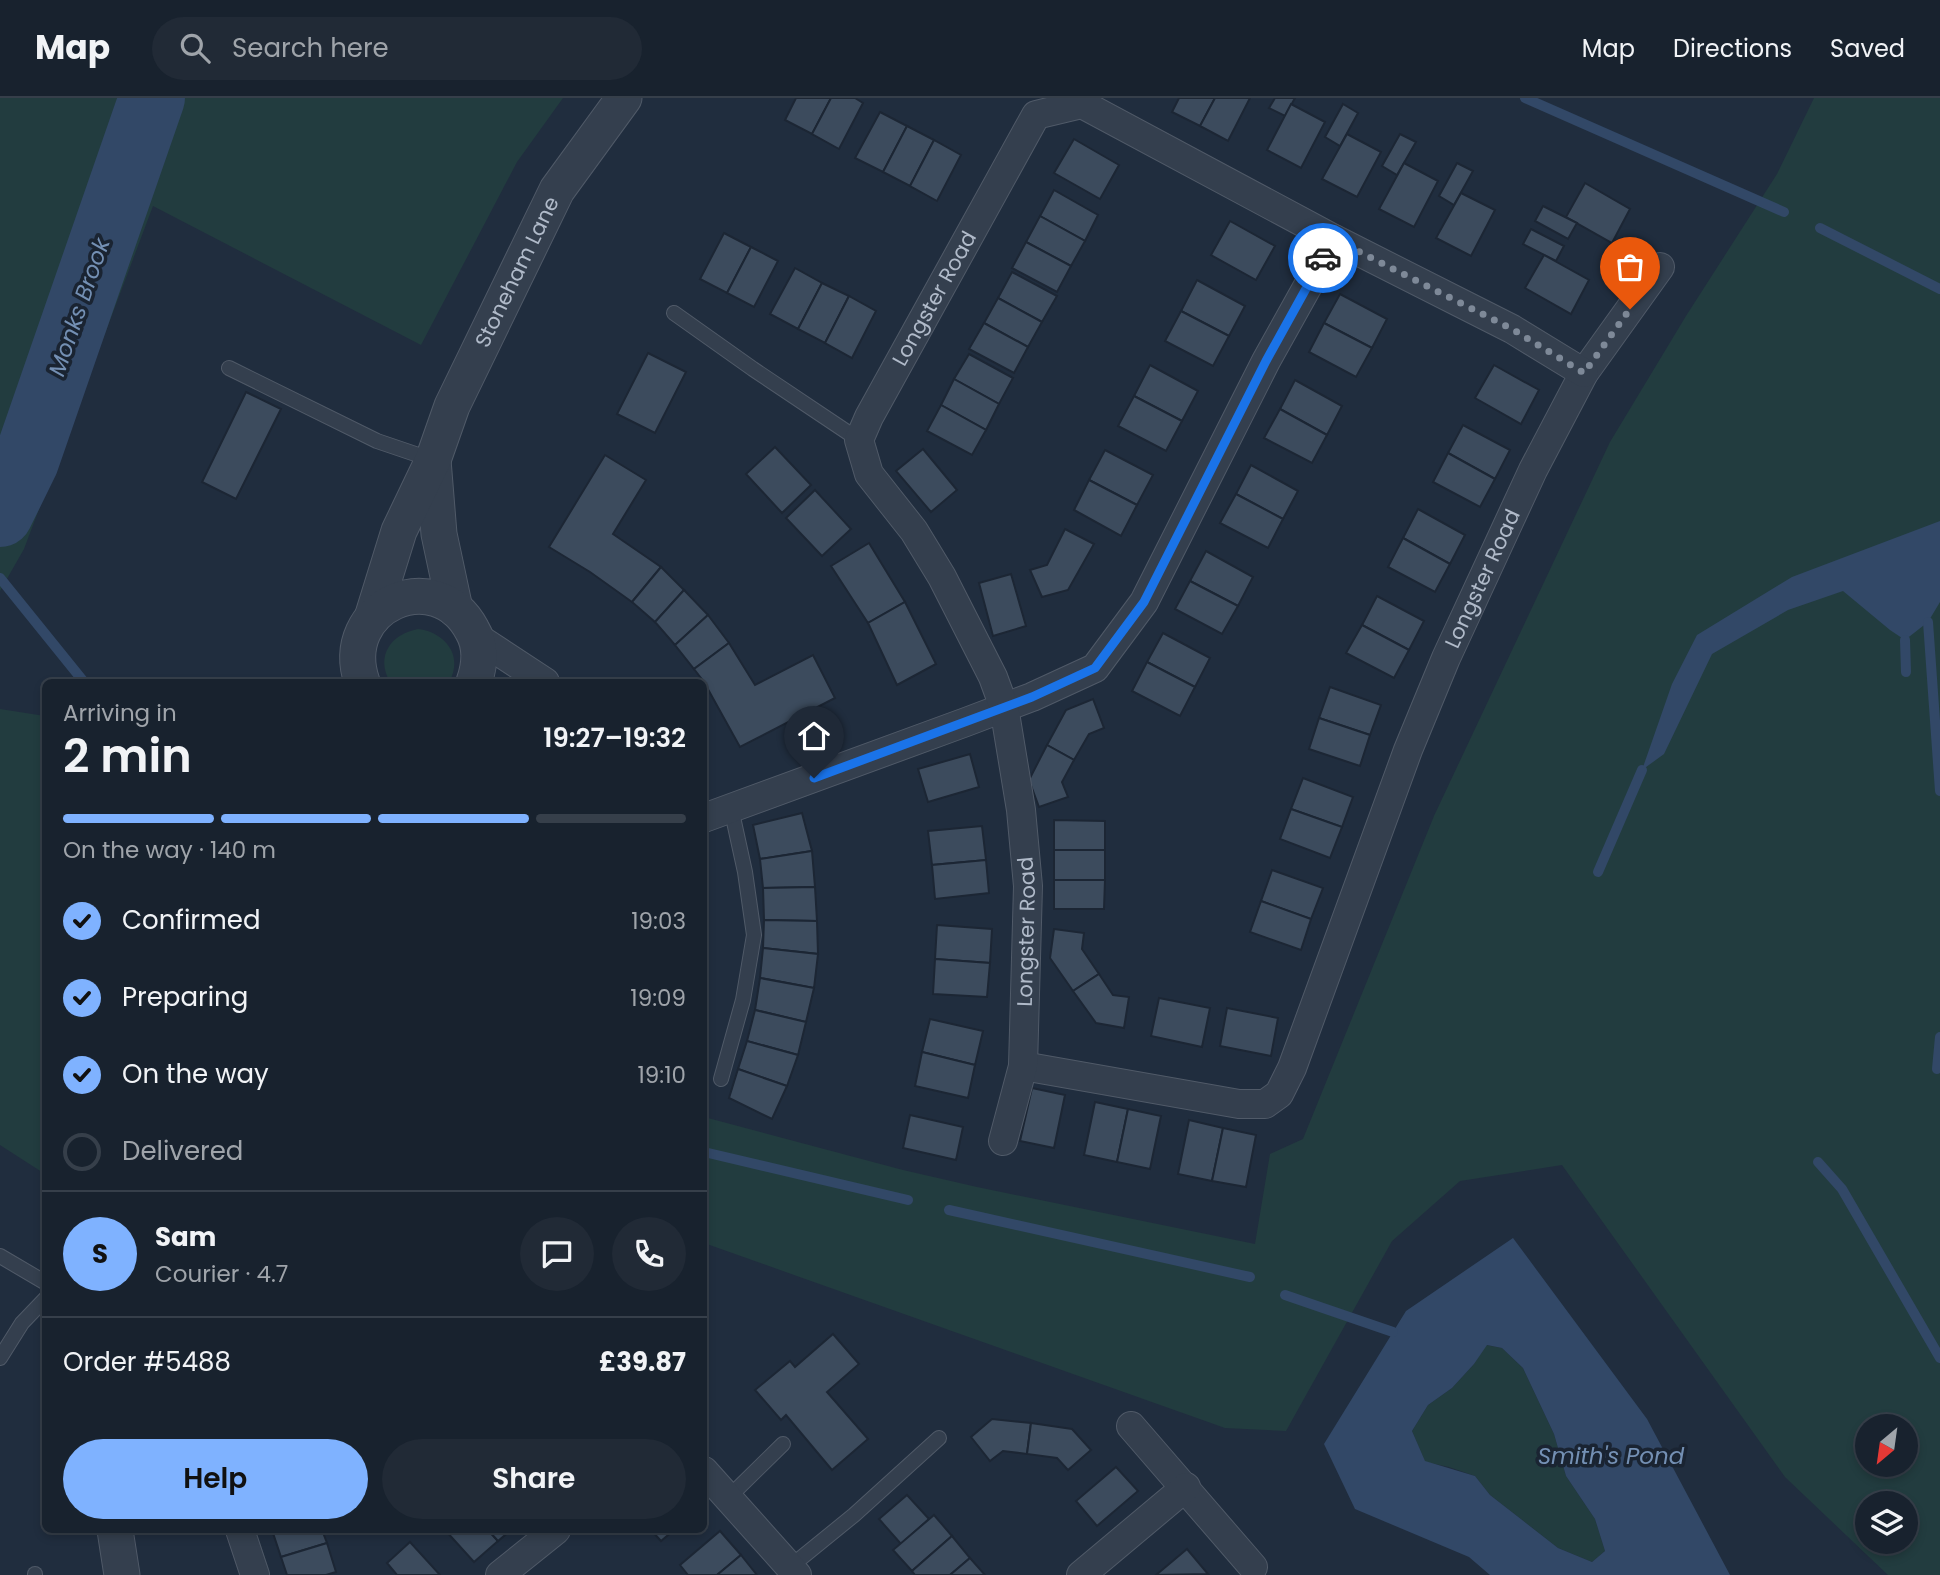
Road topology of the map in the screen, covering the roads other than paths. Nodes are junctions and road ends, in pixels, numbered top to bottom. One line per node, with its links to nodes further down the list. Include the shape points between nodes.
1 (624, 98): 8 (street, Stoneham Lane, via 556,190 452,407)
2 (1334, 239): 6 (street, Longster Road, via 1512,329); 7 (street, Longster Road, via 1082,104 1036,115); 14 (street, via 1266,361 1144,602 1095,668)
3 (1660, 267): 6 (street, Longster Road)
4 (674, 313): 7 (lane)
5 (229, 368): 8 (lane, via 377,441)
6 (1584, 373): 17 (street, Longster Road, via 1533,470 1446,658 1279,1094 1265,1104 1239,1104)
7 (859, 440): 14 (street, Longster Road, via 869,474 914,531 942,577)
8 (433, 460): 9 (street, Stoneham Lane, via 399,531); 10 (street, Stoneham Lane, via 439,534)
9 (372, 618): 10 (street, via 397,600 411,597 434,599); 11 (street, Stoneham Lane, via 359,643)
10 (465, 622): 12 (street, Stoneham Lane, via 480,652); 13 (street)
11 (358, 678)
12 (475, 679)
13 (541, 679)
14 (1004, 708): 15 (street); 17 (street, Longster Road, via 1028,886)
15 (731, 808): 16 (street); 18 (lane, via 754,935 743,1000)
16 (707, 817)
17 (1023, 1066): 19 (street, Longster Road)
18 (721, 1079)
19 (1003, 1141)
20 (0, 1256): 21 (lane)
21 (42, 1281)
22 (42, 1302): 23 (lane)
23 (0, 1358)
24 (1131, 1426): 28 (street)
25 (939, 1438): 34 (lane)
26 (783, 1444): 29 (lane)
27 (707, 1474): 29 (street)
28 (1186, 1487): 33 (street); 38 (street)
29 (728, 1498): 34 (street)
30 (115, 1533): 35 (street)
31 (241, 1533): 36 (street)
32 (552, 1533): 37 (street)
33 (1254, 1567)
34 (794, 1571)
35 (122, 1575)
36 (255, 1575)
37 (500, 1575)
38 (1082, 1575)

